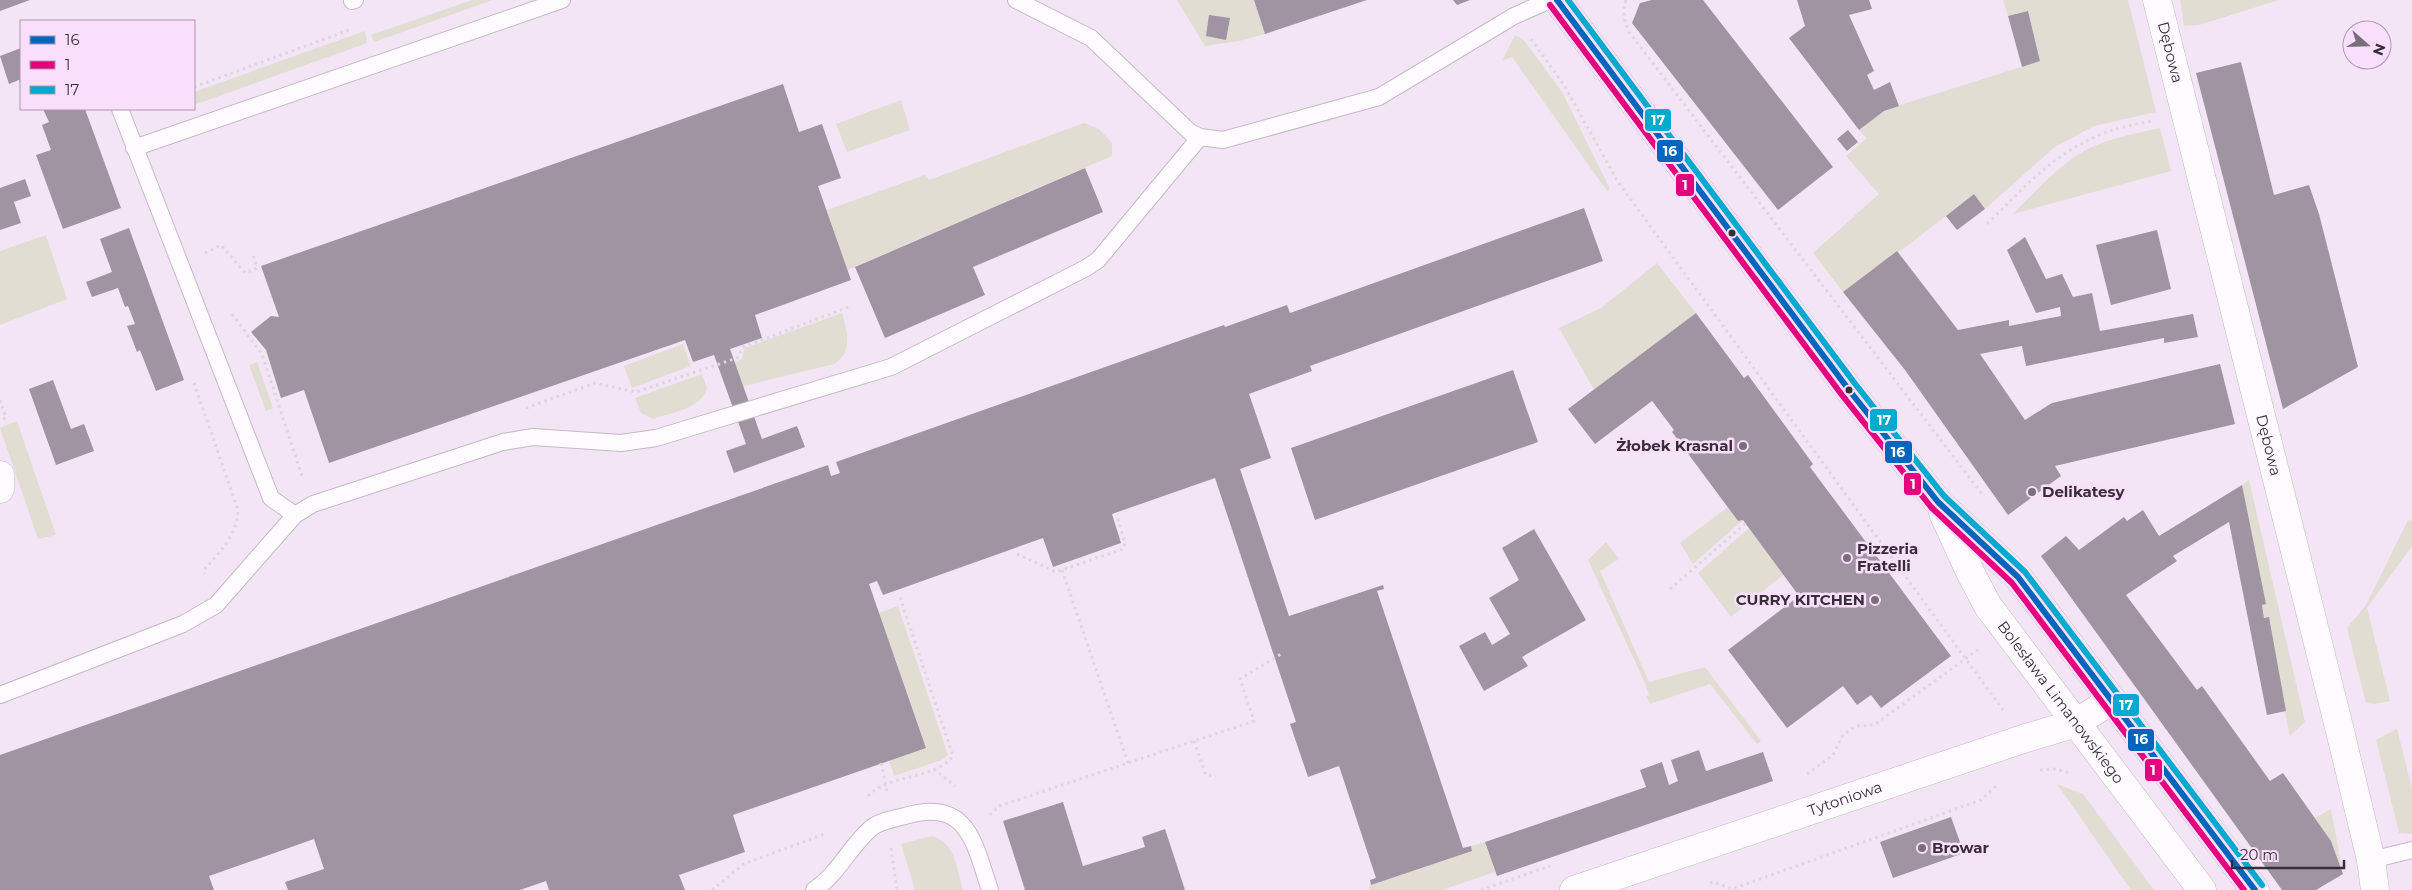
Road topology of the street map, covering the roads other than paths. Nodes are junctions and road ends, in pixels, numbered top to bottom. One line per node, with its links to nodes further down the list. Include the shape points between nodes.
1 (562, 0): 8 (lane)
2 (1016, 0): 7 (lane, via 1091,38 1190,132)
3 (1550, 0): 7 (lane, via 1514,16 1379,97 1222,140)
4 (1557, 0): 11 (street, Bolesława Limanowskiego, via 1843,382)
5 (2157, 0): 17 (street, Dębowa)
6 (120, 110): 8 (lane)
7 (1200, 137): 12 (lane, via 1098,260 891,367 656,438 621,443 533,437 503,442 313,504)
8 (134, 148): 12 (lane, via 271,498)
9 (0, 475): 10 (street)
10 (0, 489)
11 (1938, 502): 14 (street, Bolesława Limanowskiego, via 2018,577); 15 (street, Bolesława Limanowskiego, via 1988,606)
12 (295, 515): 13 (lane, via 216,605 183,624)
13 (0, 695)
14 (2112, 700): 15 (street, Tytoniowa); 23 (street, Bolesława Limanowskiego)
15 (2076, 723): 18 (street, Tytoniowa, via 2023,738); 22 (street, Bolesława Limanowskiego)
16 (2412, 850): 17 (lane)
17 (2371, 860): 24 (street, Dębowa)
18 (1630, 881): 21 (street, Tytoniowa)
19 (814, 890): 20 (lane, via 829,879 875,825 922,811 946,813 962,824 974,844)
20 (990, 890)
21 (1574, 890)
22 (2202, 890)
23 (2255, 890)
24 (2376, 890)

